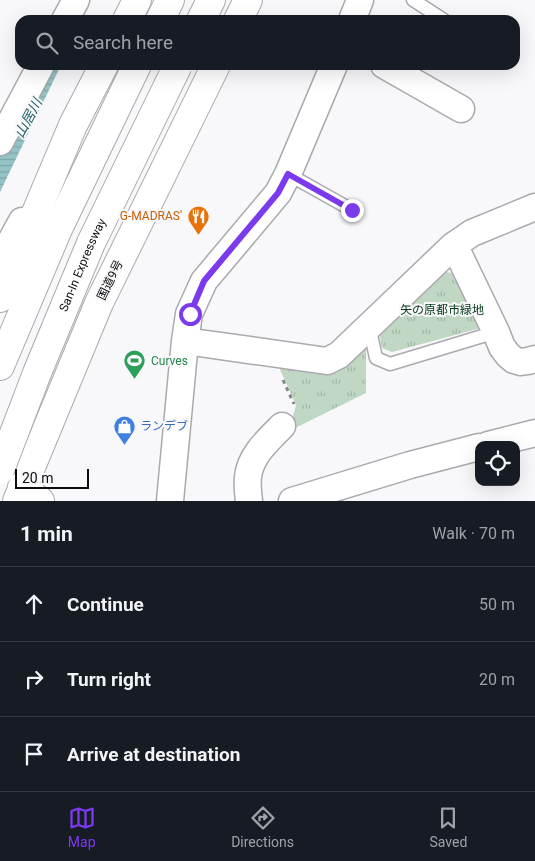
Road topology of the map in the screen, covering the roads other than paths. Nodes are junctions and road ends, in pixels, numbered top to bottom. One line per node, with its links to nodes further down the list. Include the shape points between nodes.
1 (76, 0): 8 (street)
2 (137, 0): 9 (highway)
3 (170, 0): 10 (highway)
4 (211, 0): 11 (highway)
5 (248, 0): 12 (highway)
6 (360, 0): 13 (street)
7 (413, 0): 14 (lane)
8 (68, 15)
9 (130, 15)
10 (162, 15)
11 (203, 15)
12 (240, 15)
13 (354, 15)
14 (436, 15)
15 (38, 70): 24 (street)
16 (101, 70): 23 (highway)
17 (135, 70): 35 (highway, via 58,229)
18 (175, 70): 40 (highway, San-In Expressway, bridge, via 91,243 36,373)
19 (214, 70): 41 (highway, 国道9号, via 99,303)
20 (332, 70): 25 (street)
21 (393, 70): 22 (street)
22 (461, 109)
23 (73, 124): 29 (street); 30 (highway)
24 (0, 142)
25 (288, 174): 27 (lane); 33 (street, via 278,193 204,281 190,314)
26 (535, 207): 28 (street, via 472,233)
27 (352, 210)
28 (453, 246): 31 (street); 32 (street)
29 (0, 256)
30 (0, 298)
31 (370, 326): 32 (lane, via 376,358 390,364); 33 (street, via 339,355 327,361)
32 (496, 332): 34 (street, via 502,347 514,360)
33 (184, 341): 42 (street)
34 (535, 359)
35 (0, 366)
36 (282, 426): 43 (street, via 252,462 248,476)
37 (535, 432): 38 (street)
38 (502, 441)
39 (475, 448): 44 (street)
40 (0, 470)
41 (26, 496)
42 (170, 501)
43 (248, 501)
44 (292, 501)

